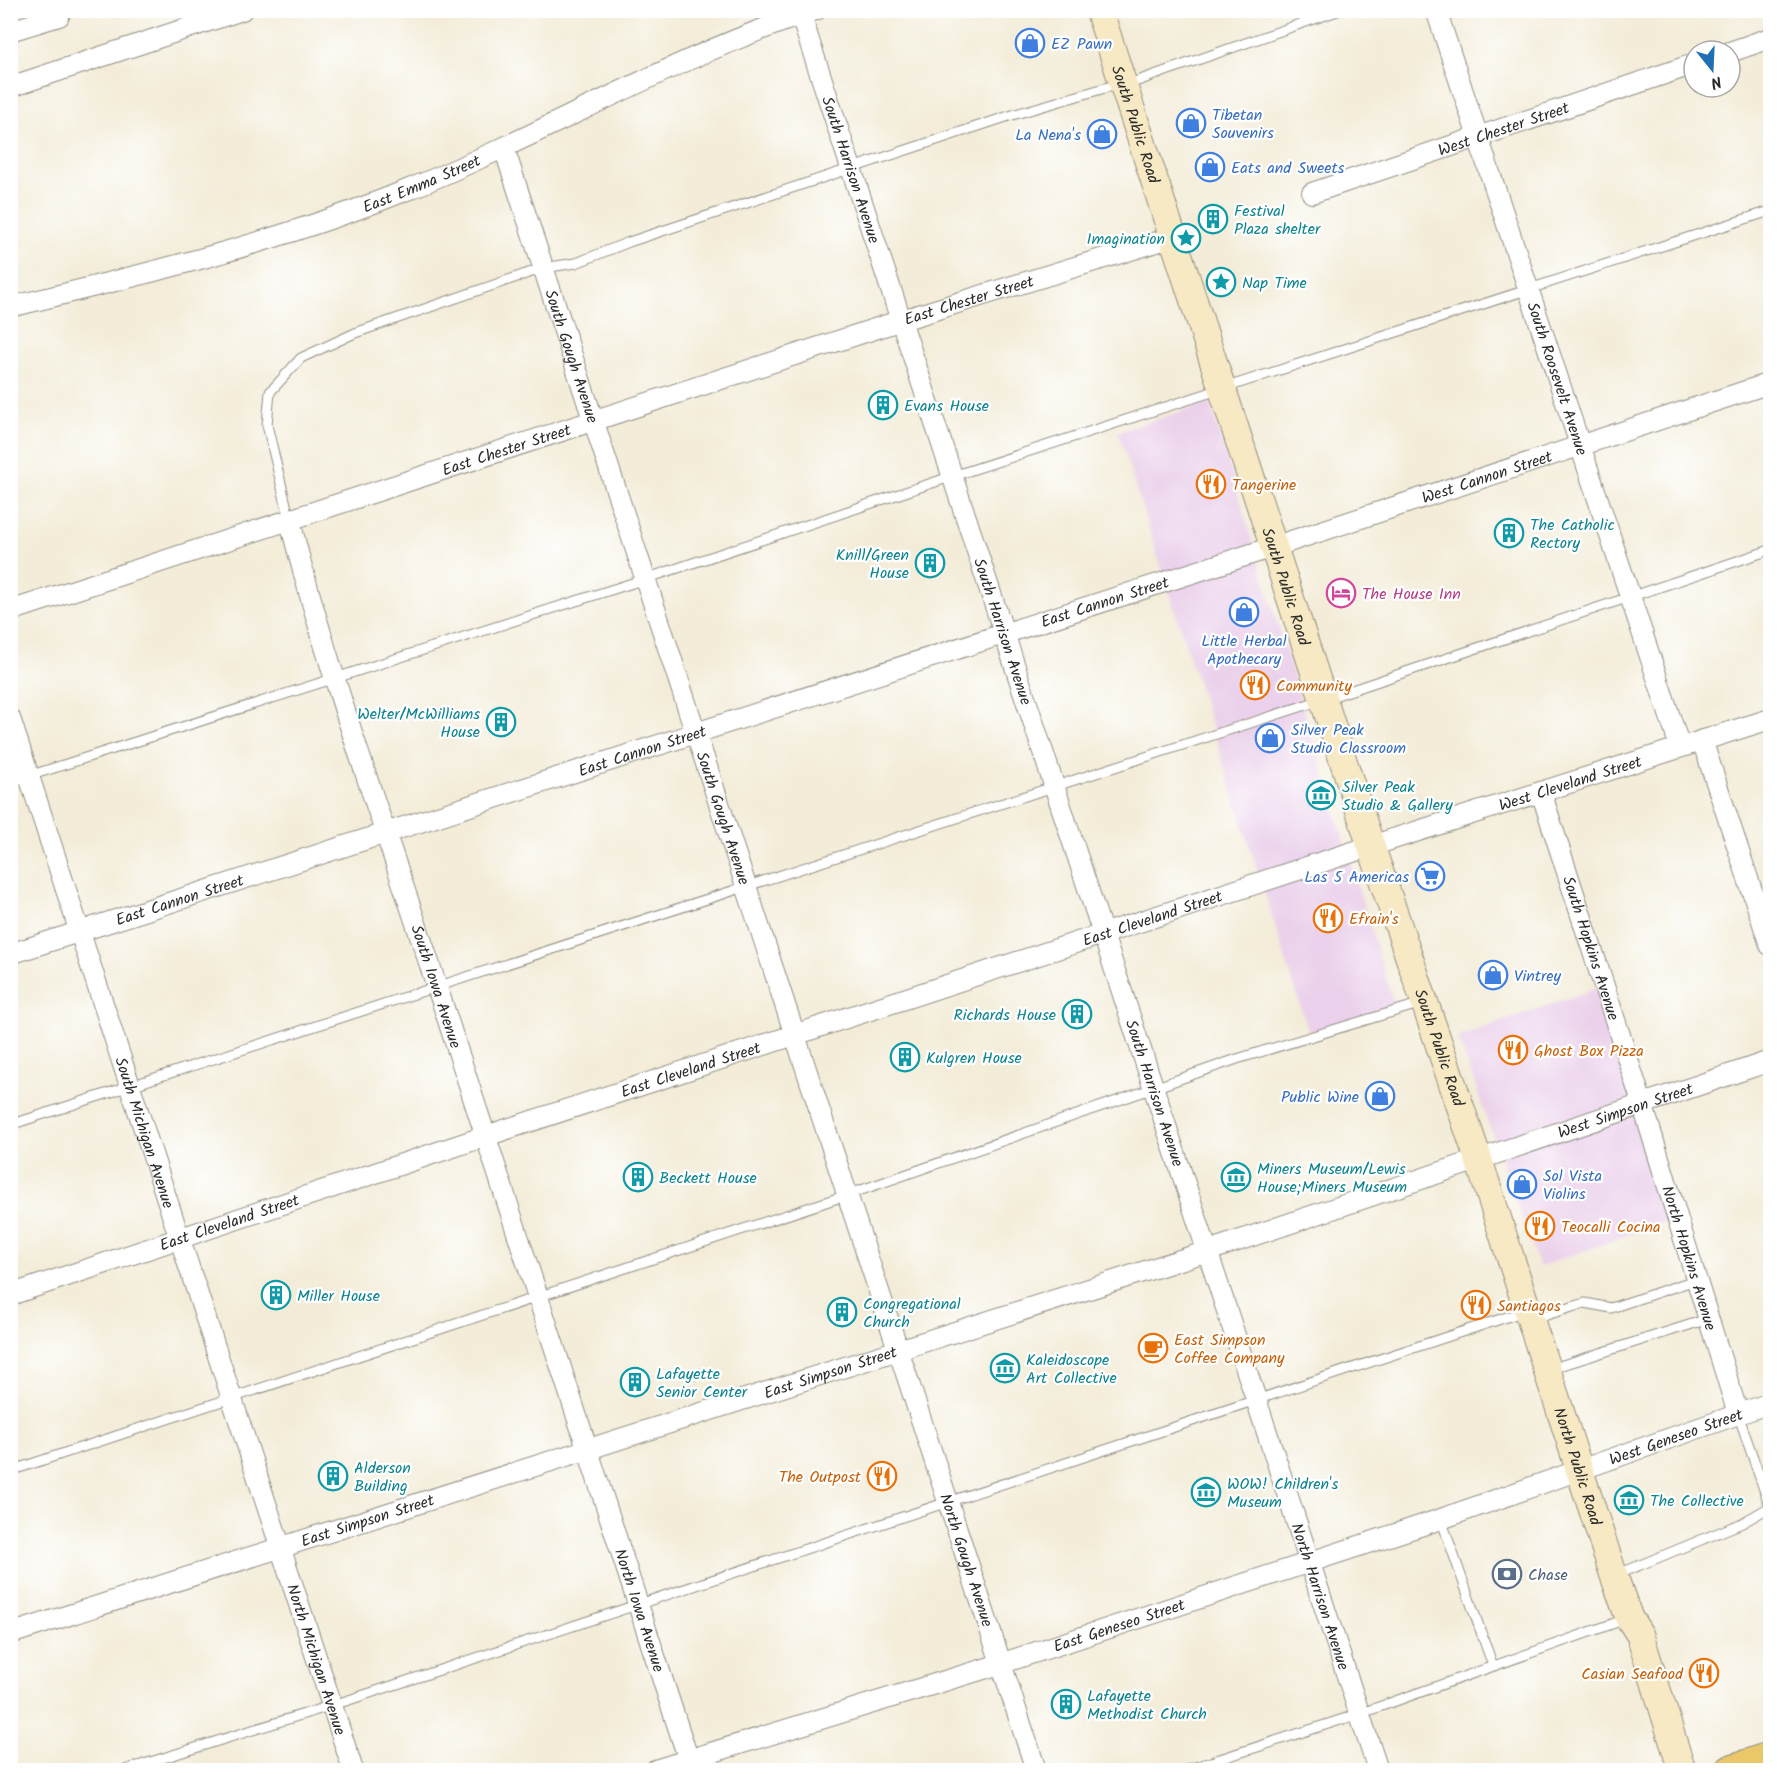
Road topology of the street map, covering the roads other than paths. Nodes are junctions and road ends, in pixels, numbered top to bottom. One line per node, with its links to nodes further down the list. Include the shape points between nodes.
1 (61, 10): 7 (street, via 59,16)
2 (242, 10): 12 (street)
3 (1099, 10): 11 (street, South Public Road)
4 (1340, 10): 11 (lane)
5 (1436, 10): 13 (street, South Roosevelt Avenue)
6 (806, 12): 14 (street, East Emma Street, via 727,42); 15 (street, South Harrison Avenue)
7 (10, 31)
8 (1770, 38): 9 (street)
9 (1742, 48)
10 (1682, 68): 13 (street, West Chester Street)
11 (1123, 84): 15 (lane, via 1051,102); 18 (street, South Public Road)
12 (10, 87)
13 (1476, 137): 16 (street, West Chester Street); 20 (street, South Roosevelt Avenue)
14 (504, 148): 19 (street, South Gough Avenue); 21 (street, East Emma Street, via 400,193 276,237)
15 (852, 168): 19 (lane, via 576,263); 22 (street, South Harrison Avenue)
16 (1312, 194)
17 (1770, 211): 20 (lane)
18 (1173, 237): 22 (street, East Chester Street); 24 (street, South Public Road)
19 (543, 268): 25 (street, South Gough Avenue); 28 (lane, via 355,333 301,358 270,392 267,425)
20 (1527, 291): 24 (lane); 26 (street, South Roosevelt Avenue)
21 (10, 307)
22 (902, 320): 25 (street, East Chester Street); 27 (street, South Harrison Avenue)
23 (1770, 383): 26 (street, West Cannon Street)
24 (1223, 390): 27 (lane); 29 (street, South Public Road)
25 (593, 421): 28 (street, East Chester Street); 31 (street, South Gough Avenue)
26 (1579, 446): 29 (street, West Cannon Street); 32 (street, South Roosevelt Avenue)
27 (953, 476): 31 (lane); 34 (street, South Harrison Avenue)
28 (290, 521): 33 (street, East Chester Street); 35 (street, South Iowa Avenue)
29 (1274, 547): 34 (street, East Cannon Street); 36 (street, South Public Road)
30 (1770, 550): 32 (lane)
31 (645, 579): 35 (lane); 39 (street, South Gough Avenue)
32 (1630, 597): 36 (lane); 41 (street, South Roosevelt Avenue)
33 (10, 611)
34 (1005, 633): 39 (street, East Cannon Street); 43 (street, South Harrison Avenue)
35 (336, 678): 42 (lane); 45 (street, South Iowa Avenue)
36 (1323, 699): 43 (lane); 46 (street, South Public Road)
37 (10, 718): 42 (street, South Michigan Avenue)
38 (1770, 719): 40 (street, West Cleveland Street)
39 (695, 733): 45 (street, East Cannon Street); 47 (street, South Gough Avenue)
40 (1702, 740): 41 (street, West Cleveland Street); 48 (street)
41 (1680, 747): 44 (street, West Cleveland Street)
42 (20, 779): 49 (street, South Michigan Avenue)
43 (1055, 786): 47 (lane); 50 (street, South Harrison Avenue)
44 (1541, 792): 46 (street, West Cleveland Street); 59 (street, South Hopkins Avenue)
45 (385, 833): 49 (street, East Cannon Street); 53 (street, South Iowa Avenue)
46 (1371, 846): 50 (street, East Cleveland Street); 54 (street, South Public Road)
47 (746, 886): 53 (lane); 55 (street, South Gough Avenue)
48 (1763, 899): 51 (street)
49 (79, 932): 52 (street, East Cannon Street); 57 (street, South Michigan Avenue)
50 (1103, 936): 55 (street, East Cleveland Street); 58 (street, South Harrison Avenue)
51 (1770, 945)
52 (10, 954)
53 (438, 987): 57 (lane); 61 (street, South Iowa Avenue)
54 (1424, 1002): 58 (lane); 62 (street, South Public Road)
55 (795, 1035): 61 (street, East Cleveland Street); 63 (street, South Gough Avenue)
56 (1770, 1061): 59 (street, West Simpson Street)
57 (131, 1087): 60 (lane); 64 (street, South Michigan Avenue)
58 (1154, 1088): 63 (lane); 65 (street, South Harrison Avenue)
59 (1642, 1103): 62 (street, West Simpson Street); 66 (street, North Hopkins Avenue)
60 (10, 1125)
61 (486, 1136): 64 (street, East Cleveland Street); 68 (street, South Iowa Avenue)
62 (1479, 1161): 65 (street, East Simpson Street); 69 (street, North Public Road)
63 (847, 1195): 68 (lane); 71 (street, South Gough Avenue)
64 (181, 1238): 67 (street, East Cleveland Street); 73 (street, South Michigan Avenue)
65 (1208, 1251): 71 (street, East Simpson Street); 74 (street, North Harrison Avenue)
66 (1695, 1280): 69 (lane, via 1611,1308 1585,1303); 70 (street, North Hopkins Avenue)
67 (10, 1295)
68 (540, 1295): 73 (lane); 77 (street, South Iowa Avenue)
69 (1528, 1315): 72 (street, North Public Road); 74 (lane)
70 (1708, 1320): 72 (lane); 76 (street, North Hopkins Avenue)
71 (898, 1352): 77 (street, East Simpson Street); 80 (street, North Gough Avenue)
72 (1547, 1370): 79 (street, North Public Road)
73 (231, 1398): 78 (lane); 83 (street, South Michigan Avenue)
74 (1256, 1398): 80 (lane); 84 (street, North Harrison Avenue)
75 (1770, 1403): 76 (street, West Geneseo Street)
76 (1738, 1413): 79 (street, West Geneseo Street); 81 (lane)
77 (587, 1451): 83 (street, East Simpson Street); 86 (street, North Iowa Avenue)
78 (10, 1471)
79 (1580, 1472): 82 (street, East Geneseo Street); 85 (street, North Public Road)
80 (948, 1502): 86 (lane); 89 (street, North Gough Avenue)
81 (1770, 1507): 85 (lane, via 1742,1523)
82 (1441, 1519): 84 (street, East Geneseo Street); 90 (lane)
83 (281, 1549): 88 (street, East Simpson Street); 91 (street, North Michigan Avenue)
84 (1309, 1561): 89 (street, East Geneseo Street); 92 (street, North Harrison Avenue)
85 (1614, 1576): 87 (street, North Public Road)
86 (636, 1603): 91 (lane); 94 (street, North Iowa Avenue)
87 (1629, 1618): 90 (lane); 101 (street, North Public Road, via 1640,1635)
88 (10, 1634)
89 (1000, 1664): 94 (street, East Geneseo Street); 98 (street, North Gough Avenue)
90 (1493, 1666): 92 (lane)
91 (332, 1706): 95 (lane); 96 (street, North Michigan Avenue)
92 (1359, 1714): 99 (lane); 100 (street, North Harrison Avenue)
93 (1770, 1757): 102 (main road)
94 (691, 1765): 97 (street, East Geneseo Street)
95 (125, 1770)
96 (353, 1770)
97 (655, 1770)
98 (1036, 1770)
99 (1186, 1770)
100 (1378, 1770)
101 (1682, 1770)
102 (1730, 1770)

